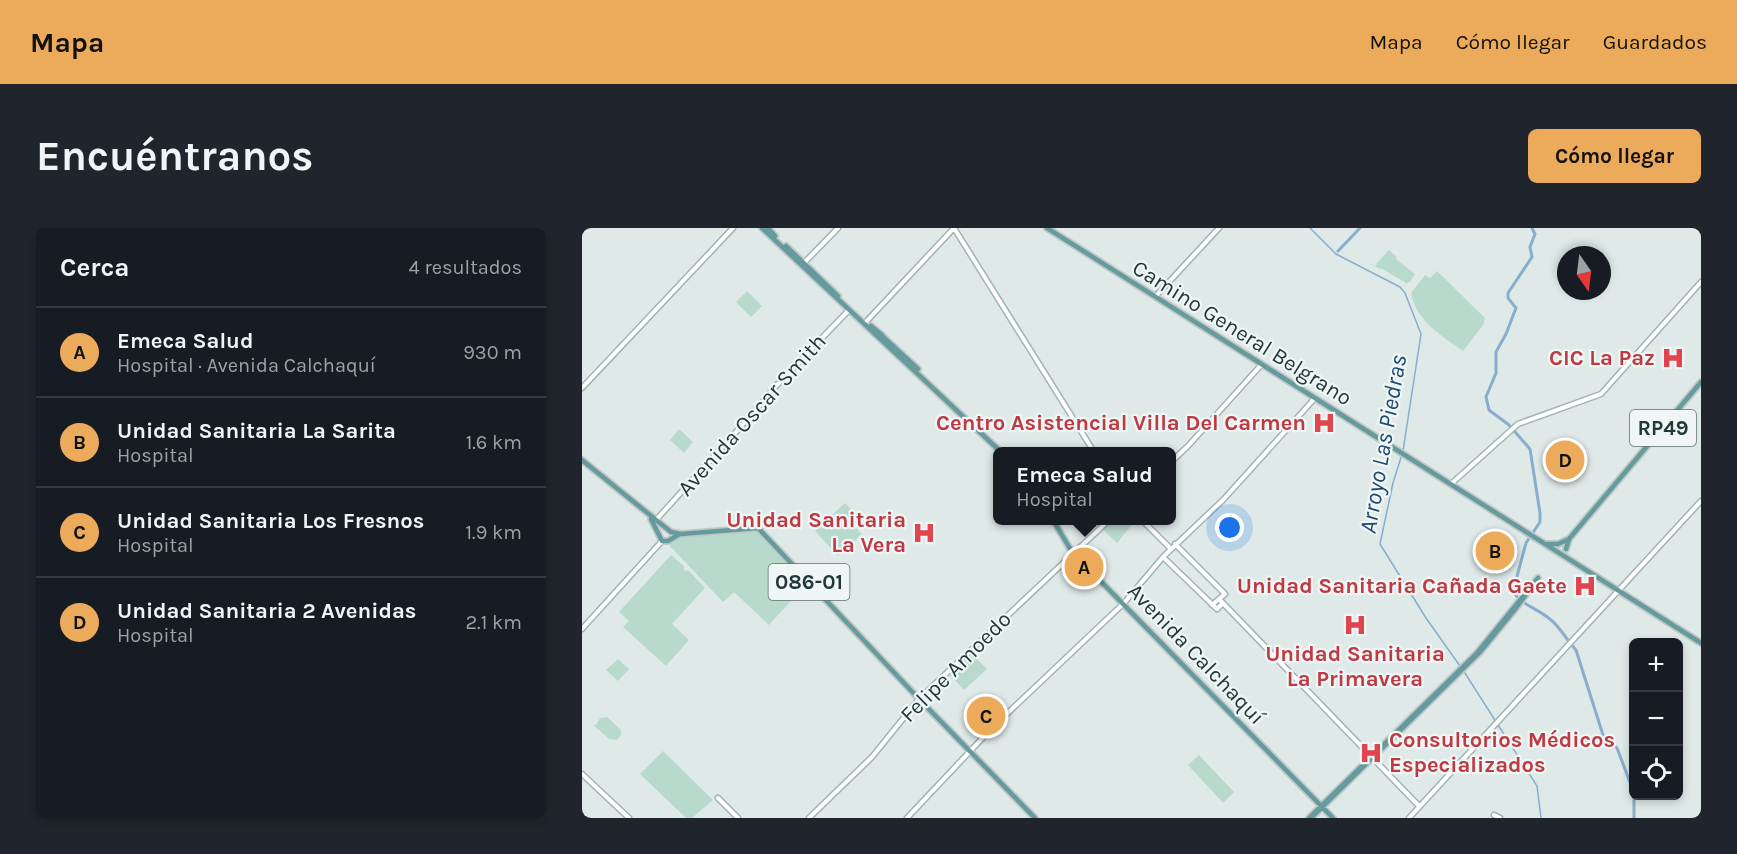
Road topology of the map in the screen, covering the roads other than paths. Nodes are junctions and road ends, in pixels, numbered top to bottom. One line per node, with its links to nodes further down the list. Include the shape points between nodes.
1 (733, 228): 16 (main road)
2 (762, 228): 8 (main road)
3 (768, 228): 8 (main road)
4 (838, 228): 8 (main road)
5 (954, 228): 13 (main road); 20 (main road)
6 (1047, 228): 10 (main road, Camino General Belgrano)
7 (1219, 228): 10 (main road)
8 (804, 264): 11 (main road); 12 (main road)
9 (1701, 282): 23 (main road, via 1601,394 1512,429)
10 (1155, 297): 14 (main road, Camino General Belgrano)
11 (849, 309): 12 (main road); 13 (main road); 25 (main road, Avenida Oscar Smith)
12 (860, 316): 13 (main road)
13 (867, 325): 18 (main road); 19 (main road)
14 (1262, 364): 17 (main road, Camino General Belgrano); 21 (main road)
15 (1701, 382): 33 (main road, RP49)
16 (582, 388)
17 (1315, 398): 23 (main road, Camino General Belgrano); 36 (main road, via 1223,500)
18 (998, 447)
19 (998, 447)
20 (1091, 447)
21 (1176, 457)
22 (582, 461): 25 (main road); 30 (main road, via 650,517)
23 (1451, 484): 35 (main road, Camino General Belgrano)
24 (1701, 502): 45 (main road)
25 (656, 520): 29 (main road)
26 (1056, 525): 41 (main road, Avenida Calchaquí)
27 (1104, 525): 41 (main road, Felipe Amoedo)
28 (1147, 525): 38 (main road)
29 (664, 527): 30 (main road); 31 (main road)
30 (657, 530): 34 (main road)
31 (670, 532): 32 (main road, 086-01); 34 (main road, via 672,536)
32 (681, 534): 34 (main road, 086-01); 51 (main road, 086-01, via 758,528)
33 (1569, 538): 37 (main road, RP49); 39 (main road, RP49)
34 (667, 542): 49 (main road)
35 (1542, 542): 37 (main road, Camino General Belgrano); 40 (main road, Camino General Belgrano)
36 (1175, 544): 38 (main road); 46 (main road, via 1225,594)
37 (1558, 544): 39 (main road); 40 (main road)
38 (1171, 549): 42 (main road)
39 (1566, 549): 40 (main road, RP49, via 1564,553); 43 (main road, Camino General Belgrano)
40 (1558, 552): 43 (main road, Camino General Belgrano)
41 (1074, 554): 47 (main road, Avenida Calchaquí); 51 (main road, Felipe Amoedo)
42 (1163, 556): 47 (main road); 48 (main road)
43 (1576, 564): 45 (main road, Camino General Belgrano)
44 (1538, 578): 53 (main road, via 1462,670)
45 (1619, 591): 50 (main road, Camino General Belgrano); 57 (main road)
46 (1221, 602): 48 (main road); 48 (main road, via 1216,609); 53 (main road)
47 (1124, 603): 52 (main road); 56 (main road, Avenida Calchaquí)
48 (1212, 605)
49 (582, 629)
50 (1701, 643)
51 (919, 699): 52 (main road, 086-01); 60 (main road, Felipe Amoedo, via 872,757)
52 (970, 751): 61 (main road); 62 (main road, 086-01)
53 (1371, 757): 56 (main road); 57 (main road)
54 (582, 775): 58 (main road)
55 (718, 798): 59 (main road)
56 (1322, 806): 63 (main road); 64 (main road, Avenida Calchaquí)
57 (1418, 808): 65 (main road)
58 (629, 818)
59 (738, 818)
60 (809, 818)
61 (908, 818)
62 (1035, 818)
63 (1310, 818)
64 (1333, 818)
65 (1409, 818)

